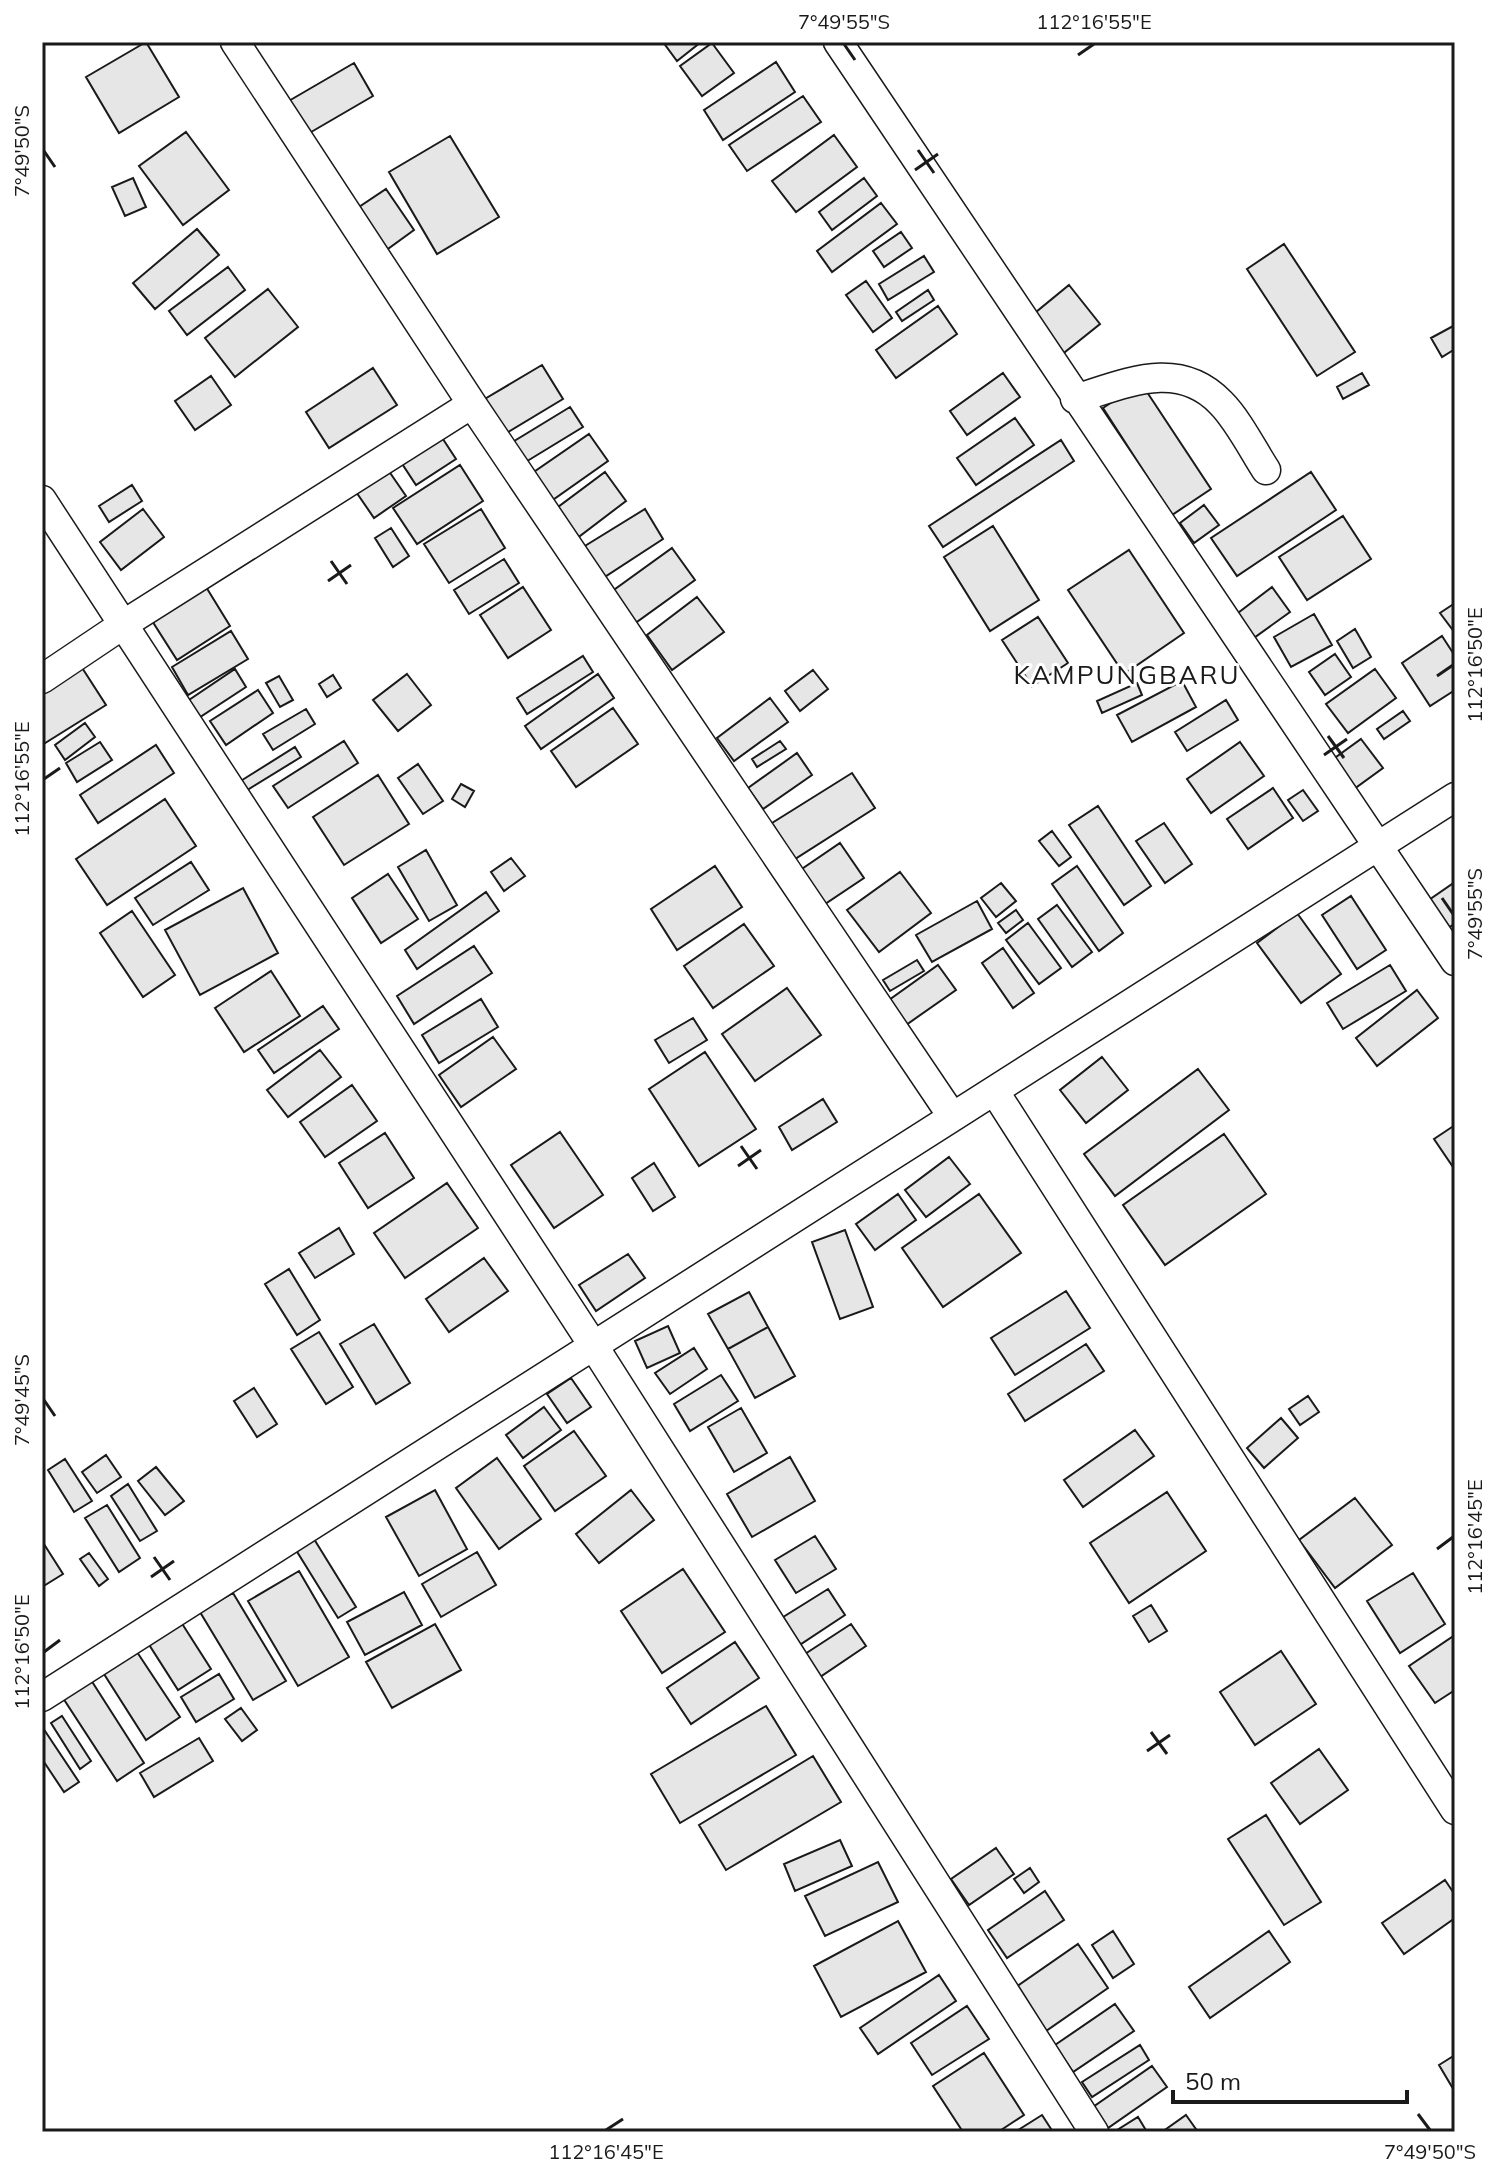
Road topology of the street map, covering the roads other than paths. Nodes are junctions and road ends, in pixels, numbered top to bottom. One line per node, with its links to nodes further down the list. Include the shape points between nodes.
1 (235, 42): 4 (street)
2 (838, 42): 3 (street)
3 (1075, 399): 5 (street, via 1144,378 1169,375 1196,384 1221,403); 10 (street)
4 (472, 404): 7 (street); 13 (street)
5 (1266, 470)
6 (42, 500): 7 (street)
7 (124, 624): 8 (street); 14 (street)
8 (42, 679)
9 (1455, 797): 10 (street)
10 (1379, 847): 11 (street); 12 (street)
11 (1455, 961)
12 (995, 1092): 13 (street); 16 (street)
13 (952, 1116): 14 (street)
14 (593, 1345): 15 (street); 17 (street)
15 (42, 1697)
16 (1455, 1810)
17 (1094, 2132)

